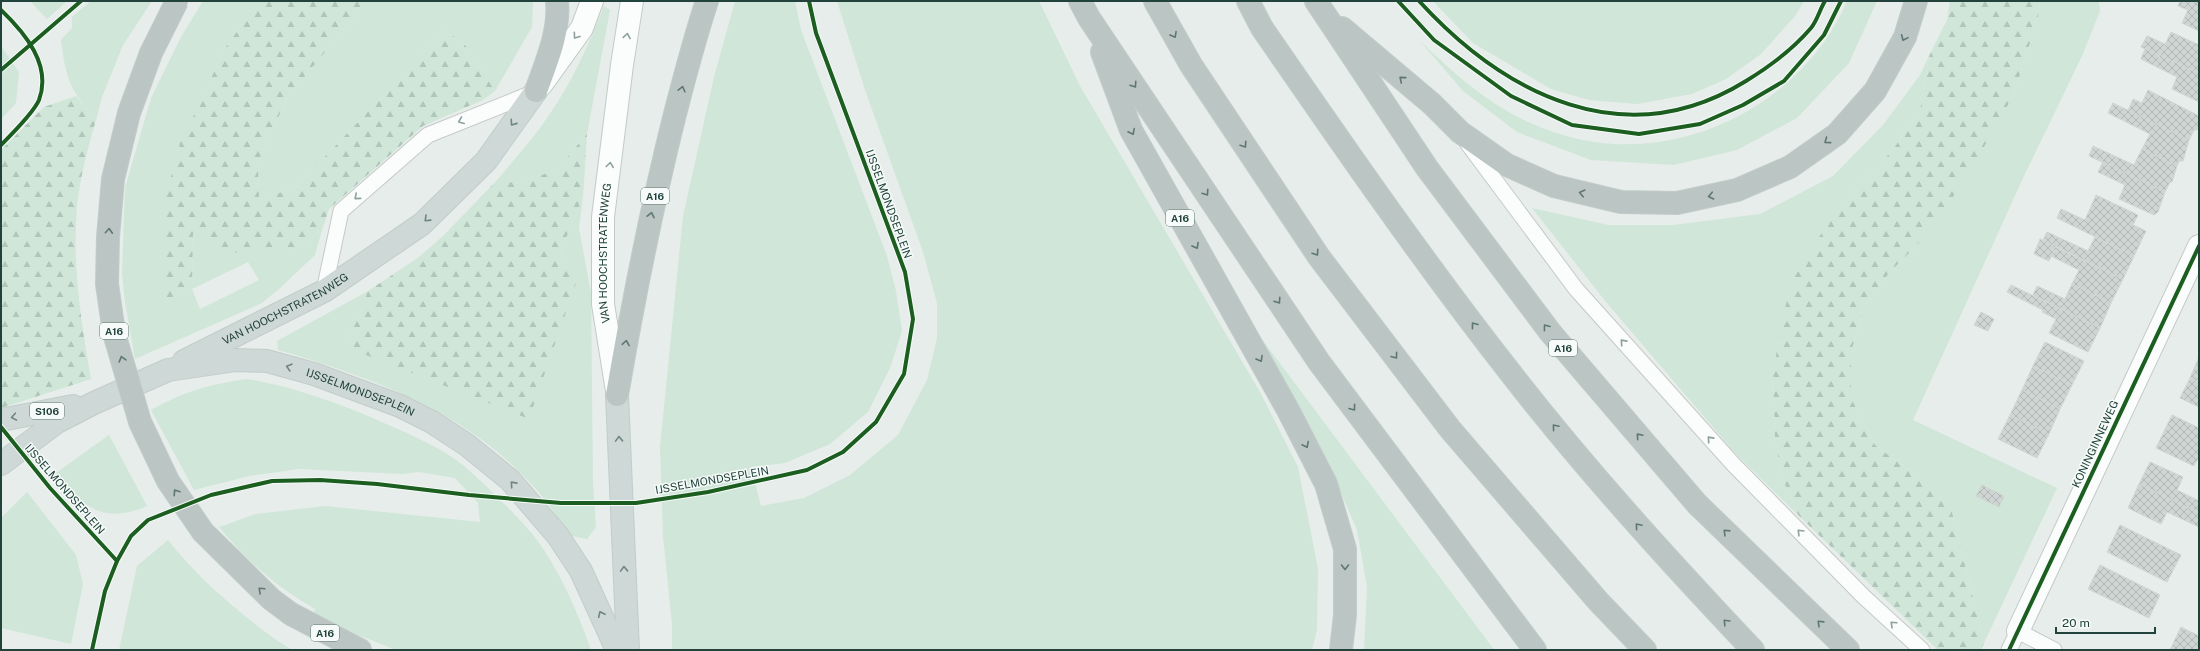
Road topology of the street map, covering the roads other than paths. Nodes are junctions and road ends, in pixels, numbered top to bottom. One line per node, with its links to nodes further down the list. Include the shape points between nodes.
1 (177, 1): 21 (highway, A16, one-way to 1, bridge, via 291,614 266,594 203,532 168,481 140,422 114,333 108,284 108,236 113,179 129,113 151,53)
2 (557, 1): 11 (highway, via 559,17)
3 (592, 1): 11 (street, VAN HOOCHSTRATENWEG, one-way to 11, via 582,28)
4 (632, 1): 16 (street, VAN HOOCHSTRATENWEG, one-way to 4, via 603,304 603,217)
5 (707, 1): 16 (highway, A16, one-way to 5, via 634,294 658,183 696,33)
6 (1155, 1): 26 (highway, one-way to 26, via 1191,66 1318,257 1450,429 1598,600)
7 (1248, 1): 27 (highway, one-way to 7, via 1657,548 1509,372 1381,200 1262,28)
8 (1916, 1): 12 (highway, A16, one-way to 12, via 1905,37 1875,91 1837,134 1790,167 1737,190 1677,203 1621,202 1554,186 1507,165)
9 (1318, 6): 12 (highway, A16, one-way to 9, via 1432,104); 28 (highway, A16, one-way to 9, via 1697,504 1550,332 1427,168)
10 (1084, 9): 24 (highway, A16, one-way to 24, via 1131,130 1288,410 1326,484 1345,549 1345,615); 25 (highway, A16, one-way to 25, via 1319,362)
11 (536, 91): 14 (main road, VAN HOOCHSTRATENWEG, one-way to 14, via 486,161 422,224); 14 (lane, one-way to 14, via 428,135 341,211)
12 (1460, 132): 29 (lane, one-way to 12, via 1864,597 1733,464 1576,289)
13 (2199, 246): 20 (street, KONINGINNEWEG)
14 (324, 292): 15 (main road, VAN HOOCHSTRATENWEG)
15 (168, 370): 17 (main road, IJSSELMONDSEPLEIN); 22 (main road, IJSSELMONDSEPLEIN, one-way to 15, via 581,571 558,536 510,480 467,445 432,422 400,406 268,360 236,360)
16 (617, 395): 23 (main road, VAN HOOCHSTRATENWEG, one-way to 16)
17 (94, 403): 18 (main road, S106, one-way to 18); 19 (main road, IJSSELMONDSEPLEIN, via 56,422)
18 (1, 420)
19 (1, 464)
20 (2013, 640): 30 (lane, KONINGINNEWEG)
21 (360, 650)
22 (617, 650)
23 (628, 650)
24 (1341, 650)
25 (1535, 650)
26 (1645, 650)
27 (1753, 650)
28 (1848, 650)
29 (1922, 650)
30 (2054, 650)

